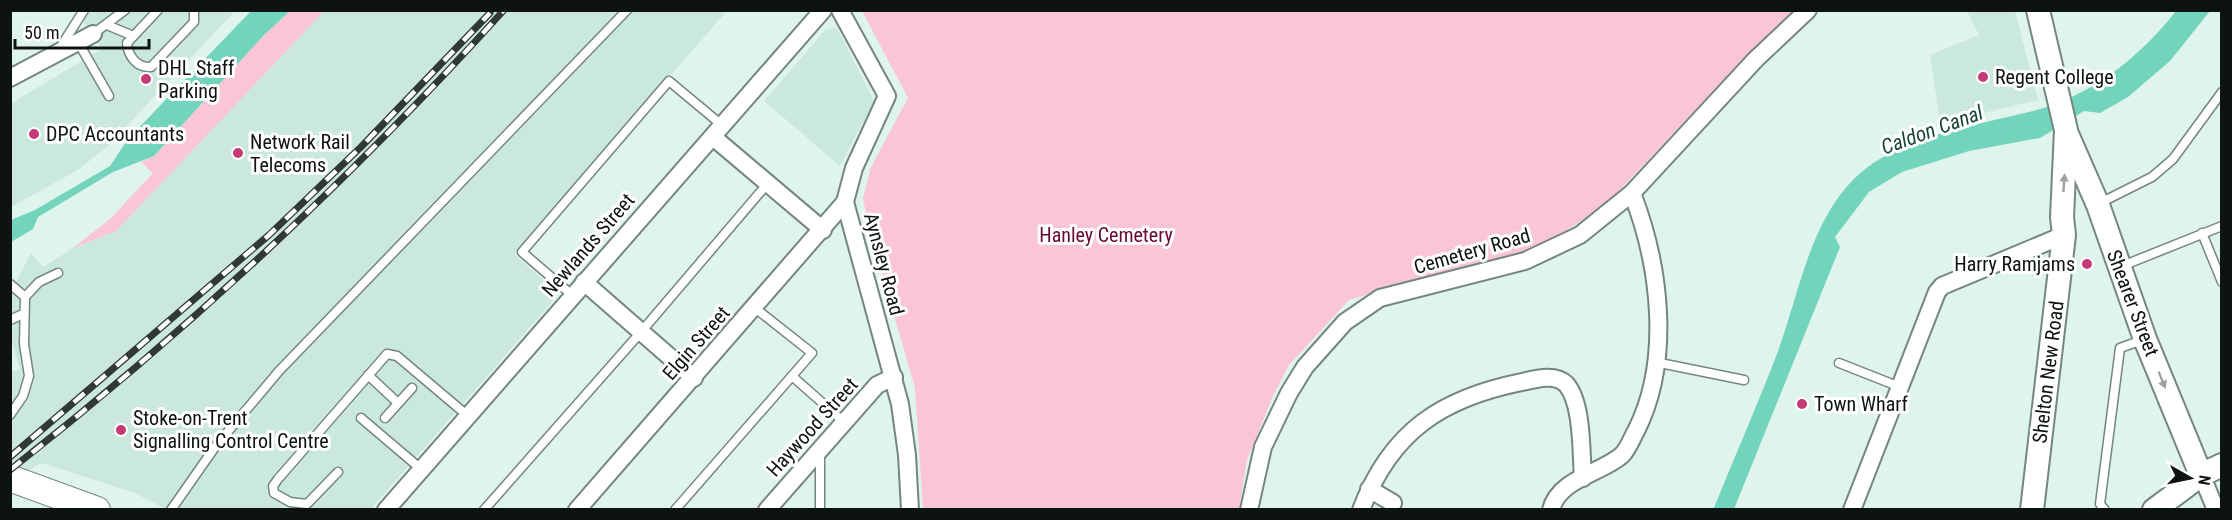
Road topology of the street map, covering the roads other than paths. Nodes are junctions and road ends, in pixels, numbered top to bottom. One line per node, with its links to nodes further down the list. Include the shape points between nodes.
1 (84, 10): 12 (lane)
2 (125, 10): 10 (lane)
3 (158, 10): 11 (lane)
4 (194, 10): 11 (lane, via 194,21 151,67 142,66 133,58 126,46)
5 (627, 10): 64 (lane, via 279,371 215,447)
6 (824, 10): 17 (street, Newlands Street)
7 (840, 10): 20 (street, Aynsley Road, via 887,96 854,168)
8 (1808, 10): 19 (street, Cemetery Road, via 1756,59)
9 (2038, 10): 16 (main road, Shelton New Road)
10 (92, 34): 11 (lane); 12 (street); 15 (lane)
11 (131, 35)
12 (56, 53): 13 (street)
13 (10, 78)
14 (2222, 92): 21 (lane, via 2172,159 2152,177)
15 (109, 96)
16 (2066, 130): 21 (main road, Shearer Street); 26 (main road, Shelton New Road, one-way to 16)
17 (718, 131): 18 (street); 31 (street, Newlands Street); 31 (lane, via 669,81 522,252)
18 (768, 183): 24 (street); 36 (lane)
19 (1632, 194): 38 (street, via 1644,224 1653,276 1659,339); 72 (street, Cemetery Road, via 1580,235 1525,261 1380,298 1345,322 1305,367 1289,393 1263,447)
20 (845, 202): 24 (street, Elgin Street); 43 (street, Aynsley Road)
21 (2098, 205): 23 (main road, Shearer Street)
22 (2222, 226): 25 (lane)
23 (2104, 228): 26 (main road, via 2082,214 2070,222); 27 (main road, Shearer Street)
24 (823, 230): 33 (street, Elgin Street)
25 (2202, 234): 27 (lane); 29 (lane)
26 (2064, 235): 45 (street, via 1942,286); 76 (main road, Shelton New Road)
27 (2119, 267): 37 (main road, Shearer Street)
28 (58, 273): 32 (lane, via 39,282)
29 (2222, 282)
30 (10, 284): 32 (lane)
31 (578, 288): 36 (street); 49 (street, Newlands Street)
32 (25, 297): 34 (lane)
33 (755, 308): 41 (lane, via 812,353); 42 (street, Elgin Street)
34 (23, 314): 35 (lane); 48 (lane, via 29,376 23,396)
35 (10, 320)
36 (641, 332): 42 (street); 66 (lane)
37 (2145, 339): 59 (main road, Shearer Street, one-way to 59); 77 (lane, via 2120,348 2100,504)
38 (1655, 362): 44 (lane); 57 (street, via 1647,408 1624,454)
39 (1839, 363): 45 (lane)
40 (368, 375): 47 (lane); 49 (lane, via 383,357 393,354); 56 (lane, via 278,479 274,493 278,498 307,504)
41 (792, 376): 52 (lane); 68 (lane)
42 (694, 378): 67 (street, Elgin Street)
43 (894, 378): 52 (street, Haywood Street, via 878,385); 71 (street, Aynsley Road, via 907,455)
44 (1744, 380)
45 (1900, 387): 75 (street)
46 (412, 388): 47 (lane)
47 (398, 403): 51 (lane)
48 (10, 415)
49 (468, 416): 55 (street, Newlands Street)
50 (361, 418): 55 (lane)
51 (385, 418)
52 (844, 423): 53 (street, Haywood Street)
53 (820, 450): 69 (street, Haywood Street); 70 (lane)
54 (2222, 465): 59 (main road)
55 (421, 469): 65 (street, Newlands Street)
56 (338, 472)
57 (1583, 478): 60 (street, via 1578,415 1572,392 1564,382 1549,378 1483,391 1438,411 1414,429 1381,467); 74 (street, via 1565,488)
58 (15, 480): 61 (main road)
59 (2204, 481): 78 (main road); 79 (street)
60 (1369, 489): 62 (street); 73 (street)
61 (46, 501): 63 (main road)
62 (1394, 503)
63 (97, 510)
64 (171, 510)
65 (386, 510)
66 (483, 510)
67 (577, 510)
68 (675, 510)
69 (767, 510)
70 (820, 510)
71 (910, 510)
72 (1249, 510)
73 (1361, 510)
74 (1551, 510)
75 (1852, 510)
76 (2032, 510)
77 (2105, 510)
78 (2154, 510)
79 (2216, 510)

